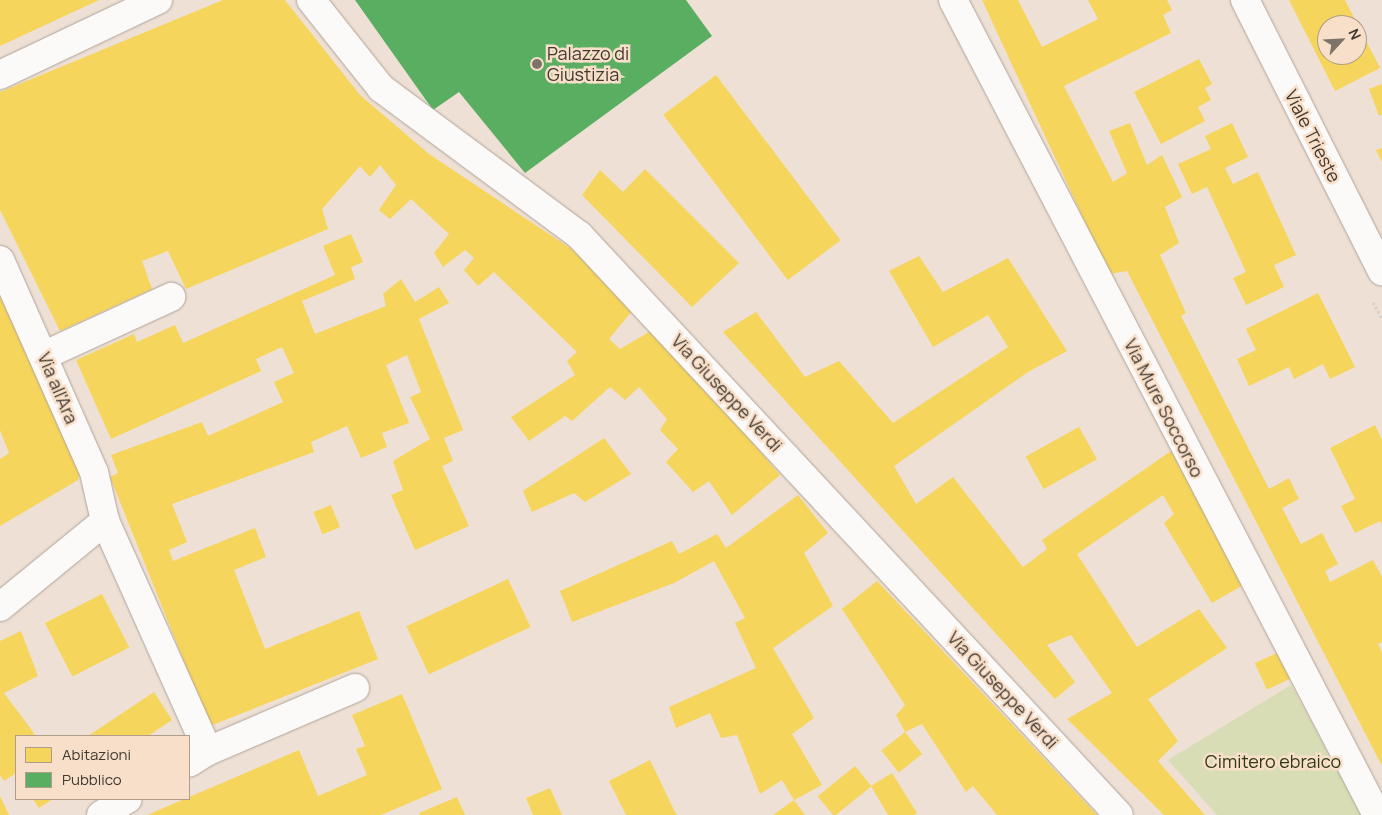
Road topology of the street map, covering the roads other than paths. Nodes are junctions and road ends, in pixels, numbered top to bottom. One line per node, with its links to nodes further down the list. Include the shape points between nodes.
1 (158, 0): 5 (street)
2 (311, 0): 18 (street, Via Giuseppe Verdi, via 380,88 579,235)
3 (953, 0): 19 (street, Via Mure Soccorso)
4 (1245, 0): 7 (street, Viale Trieste)
5 (0, 75)
6 (0, 260): 9 (street, Via all'Ara)
7 (1382, 271)
8 (171, 297): 9 (street)
9 (45, 356): 10 (street, Via all'Ara, via 94,472)
10 (105, 521): 11 (street); 13 (street, Via all'Ara)
11 (0, 607)
12 (356, 688): 15 (street)
13 (189, 735)
14 (190, 737): 15 (street, Via all'Ara)
15 (198, 757)
16 (126, 800): 17 (street)
17 (101, 815)
18 (1119, 815)
19 (1377, 815)

